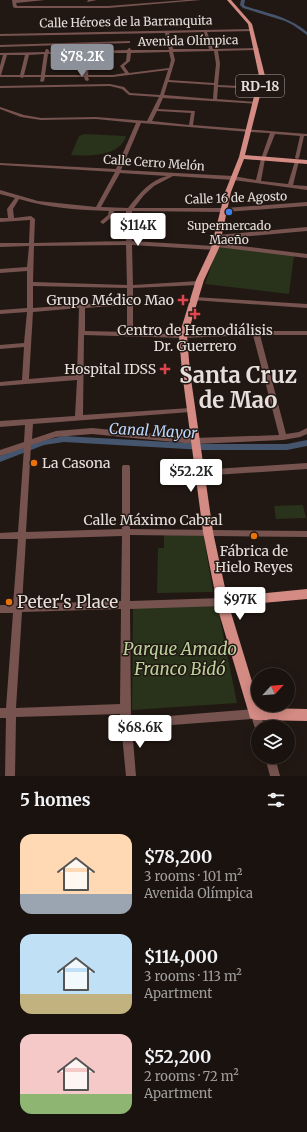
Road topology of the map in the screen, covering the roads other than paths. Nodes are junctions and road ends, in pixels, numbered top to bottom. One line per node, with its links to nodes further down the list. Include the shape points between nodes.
1 (43, 0): 6 (street)
2 (88, 0): 3 (street); 7 (street)
3 (95, 0)
4 (199, 0): 7 (street, via 108,8)
5 (229, 0): 8 (main road, RD-18, via 250,24)
6 (14, 1): 7 (street, via 15,7)
7 (88, 6)
8 (252, 30): 9 (street, Calle Héroes de la Barranquita); 20 (main road, RD-18)
9 (205, 31): 11 (street, Calle Héroes de la Barranquita); 19 (street)
10 (129, 32): 11 (street, Calle Héroes de la Barranquita); 12 (street, Calle Héroes de la Barranquita); 15 (street)
11 (167, 32): 21 (street)
12 (89, 33): 13 (street, Calle Héroes de la Barranquita); 16 (street)
13 (49, 34): 14 (street, Calle Héroes de la Barranquita); 17 (street)
14 (0, 35)
15 (129, 42): 16 (street); 23 (street)
16 (89, 43): 17 (street); 22 (street)
17 (48, 44): 18 (street); 25 (street)
18 (0, 46)
19 (213, 49): 20 (street, Avenida Olímpica); 21 (street, Avenida Olímpica); 35 (street, via 218,64)
20 (257, 49): 39 (main road, RD-18, via 262,76)
21 (171, 51): 23 (street, Avenida Olímpica); 28 (street, via 173,60)
22 (88, 52): 23 (street, Avenida Olímpica); 25 (street, Avenida Olímpica); 32 (street)
23 (129, 52): 29 (street, via 128,61 122,66)
24 (27, 53): 25 (street, Avenida Olímpica); 27 (street, Avenida Olímpica); 31 (street)
25 (47, 53): 33 (street)
26 (0, 54): 27 (street, Avenida Olímpica)
27 (5, 54): 30 (street)
28 (169, 69): 29 (street); 34 (street)
29 (128, 74): 32 (street)
30 (0, 75): 31 (street)
31 (22, 76): 33 (street)
32 (86, 76): 33 (street); 36 (street)
33 (44, 77): 38 (street)
34 (166, 81): 35 (street); 40 (street)
35 (216, 85): 39 (street); 41 (street)
36 (89, 86): 38 (street); 40 (street, via 110,85 123,88 129,94)
37 (0, 87): 38 (street)
38 (40, 87)
39 (259, 88): 42 (main road, RD-18)
40 (162, 96): 41 (street); 44 (street)
41 (215, 100): 42 (street)
42 (256, 103): 48 (main road, RD-18)
43 (0, 108): 45 (street, via 42,119 81,117)
44 (155, 110): 46 (street); 47 (street, via 193,112)
45 (140, 122): 46 (street); 57 (street)
46 (149, 122): 47 (street)
47 (191, 126): 48 (street)
48 (249, 130): 49 (street); 51 (main road, RD-18)
49 (273, 132): 50 (street); 52 (street)
50 (304, 135): 54 (street)
51 (242, 154): 52 (main road); 59 (main road, RD-18)
52 (264, 157): 54 (main road); 60 (street)
53 (307, 159): 54 (main road)
54 (297, 160): 55 (main road); 61 (street)
55 (307, 162)
56 (0, 164): 57 (street, Calle Cerro Melón)
57 (118, 171): 58 (street, Calle Cerro Melón); 66 (street)
58 (178, 175): 59 (street, Calle Cerro Melón); 68 (street, via 151,184)
59 (233, 178): 60 (street, Calle Cerro Melón); 69 (main road)
60 (258, 182): 61 (street, Calle Cerro Melón)
61 (290, 186): 62 (street, Calle Cerro Melón)
62 (307, 188)
63 (0, 192): 64 (street, Calle 16 de Agosto)
64 (18, 197): 66 (street, Calle 16 de Agosto, via 38,203); 70 (street, via 10,209)
65 (307, 204): 69 (street, Calle 16 de Agosto)
66 (98, 209): 67 (street, Calle 16 de Agosto)
67 (112, 210): 68 (street, Calle 16 de Agosto); 72 (street, via 110,216)
68 (129, 210): 69 (street, Calle 16 de Agosto); 74 (street)
69 (225, 210): 75 (main road)
70 (11, 219): 71 (street); 76 (street, via 32,219)
71 (0, 220)
72 (102, 222)
73 (307, 229): 75 (street)
74 (130, 243): 75 (street); 76 (street); 83 (street)
75 (216, 243): 78 (street); 81 (main road)
76 (32, 244): 77 (street); 79 (street)
77 (0, 245)
78 (307, 257)
79 (30, 269): 80 (street); 82 (street)
80 (0, 271)
81 (199, 283): 83 (street); 84 (main road)
82 (30, 284): 83 (street); 88 (street)
83 (130, 286): 85 (street)
84 (194, 299): 87 (street); 94 (main road)
85 (130, 303): 86 (street); 93 (street)
86 (82, 306): 88 (street); 90 (street)
87 (307, 306)
88 (30, 310): 89 (street); 95 (street)
89 (0, 312)
90 (81, 333): 93 (street); 97 (street)
91 (256, 333): 92 (street); 94 (street); 105 (street)
92 (307, 333)
93 (130, 334): 94 (street)
94 (183, 336): 100 (main road)
95 (28, 345): 96 (street); 98 (street)
96 (0, 346)
97 (80, 377): 98 (street); 101 (street)
98 (25, 382): 99 (street)
99 (0, 384)
100 (190, 410): 101 (street); 106 (main road)
101 (79, 418): 102 (street)
102 (29, 422): 103 (street); 107 (street)
103 (0, 424)
104 (307, 431): 105 (street)
105 (283, 437): 106 (street)
106 (195, 445): 107 (street, via 92,431 56,434); 111 (main road)
107 (27, 447): 108 (street); 115 (street)
108 (0, 453)
109 (307, 466): 111 (street)
110 (126, 467): 112 (street)
111 (199, 473): 113 (main road)
112 (127, 532): 113 (street, Calle Máximo Cabral); 115 (street, Calle Máximo Cabral); 119 (street)
113 (208, 532): 114 (street, Calle Máximo Cabral); 118 (main road)
114 (307, 534)
115 (23, 535): 116 (street, Calle Máximo Cabral); 121 (street)
116 (0, 536)
117 (307, 594): 118 (main road)
118 (223, 602): 119 (street); 125 (main road)
119 (125, 605): 121 (street); 122 (street)
120 (0, 609): 121 (street)
121 (17, 609): 124 (street)
122 (125, 709): 124 (street); 128 (street)
123 (0, 713): 124 (street)
124 (11, 713): 130 (street)
125 (255, 714): 126 (main road); 127 (street); 128 (street)
126 (307, 715)
127 (257, 720)
128 (126, 724): 131 (street)
129 (272, 764): 132 (street)
130 (10, 776)
131 (131, 776)
132 (275, 776)

